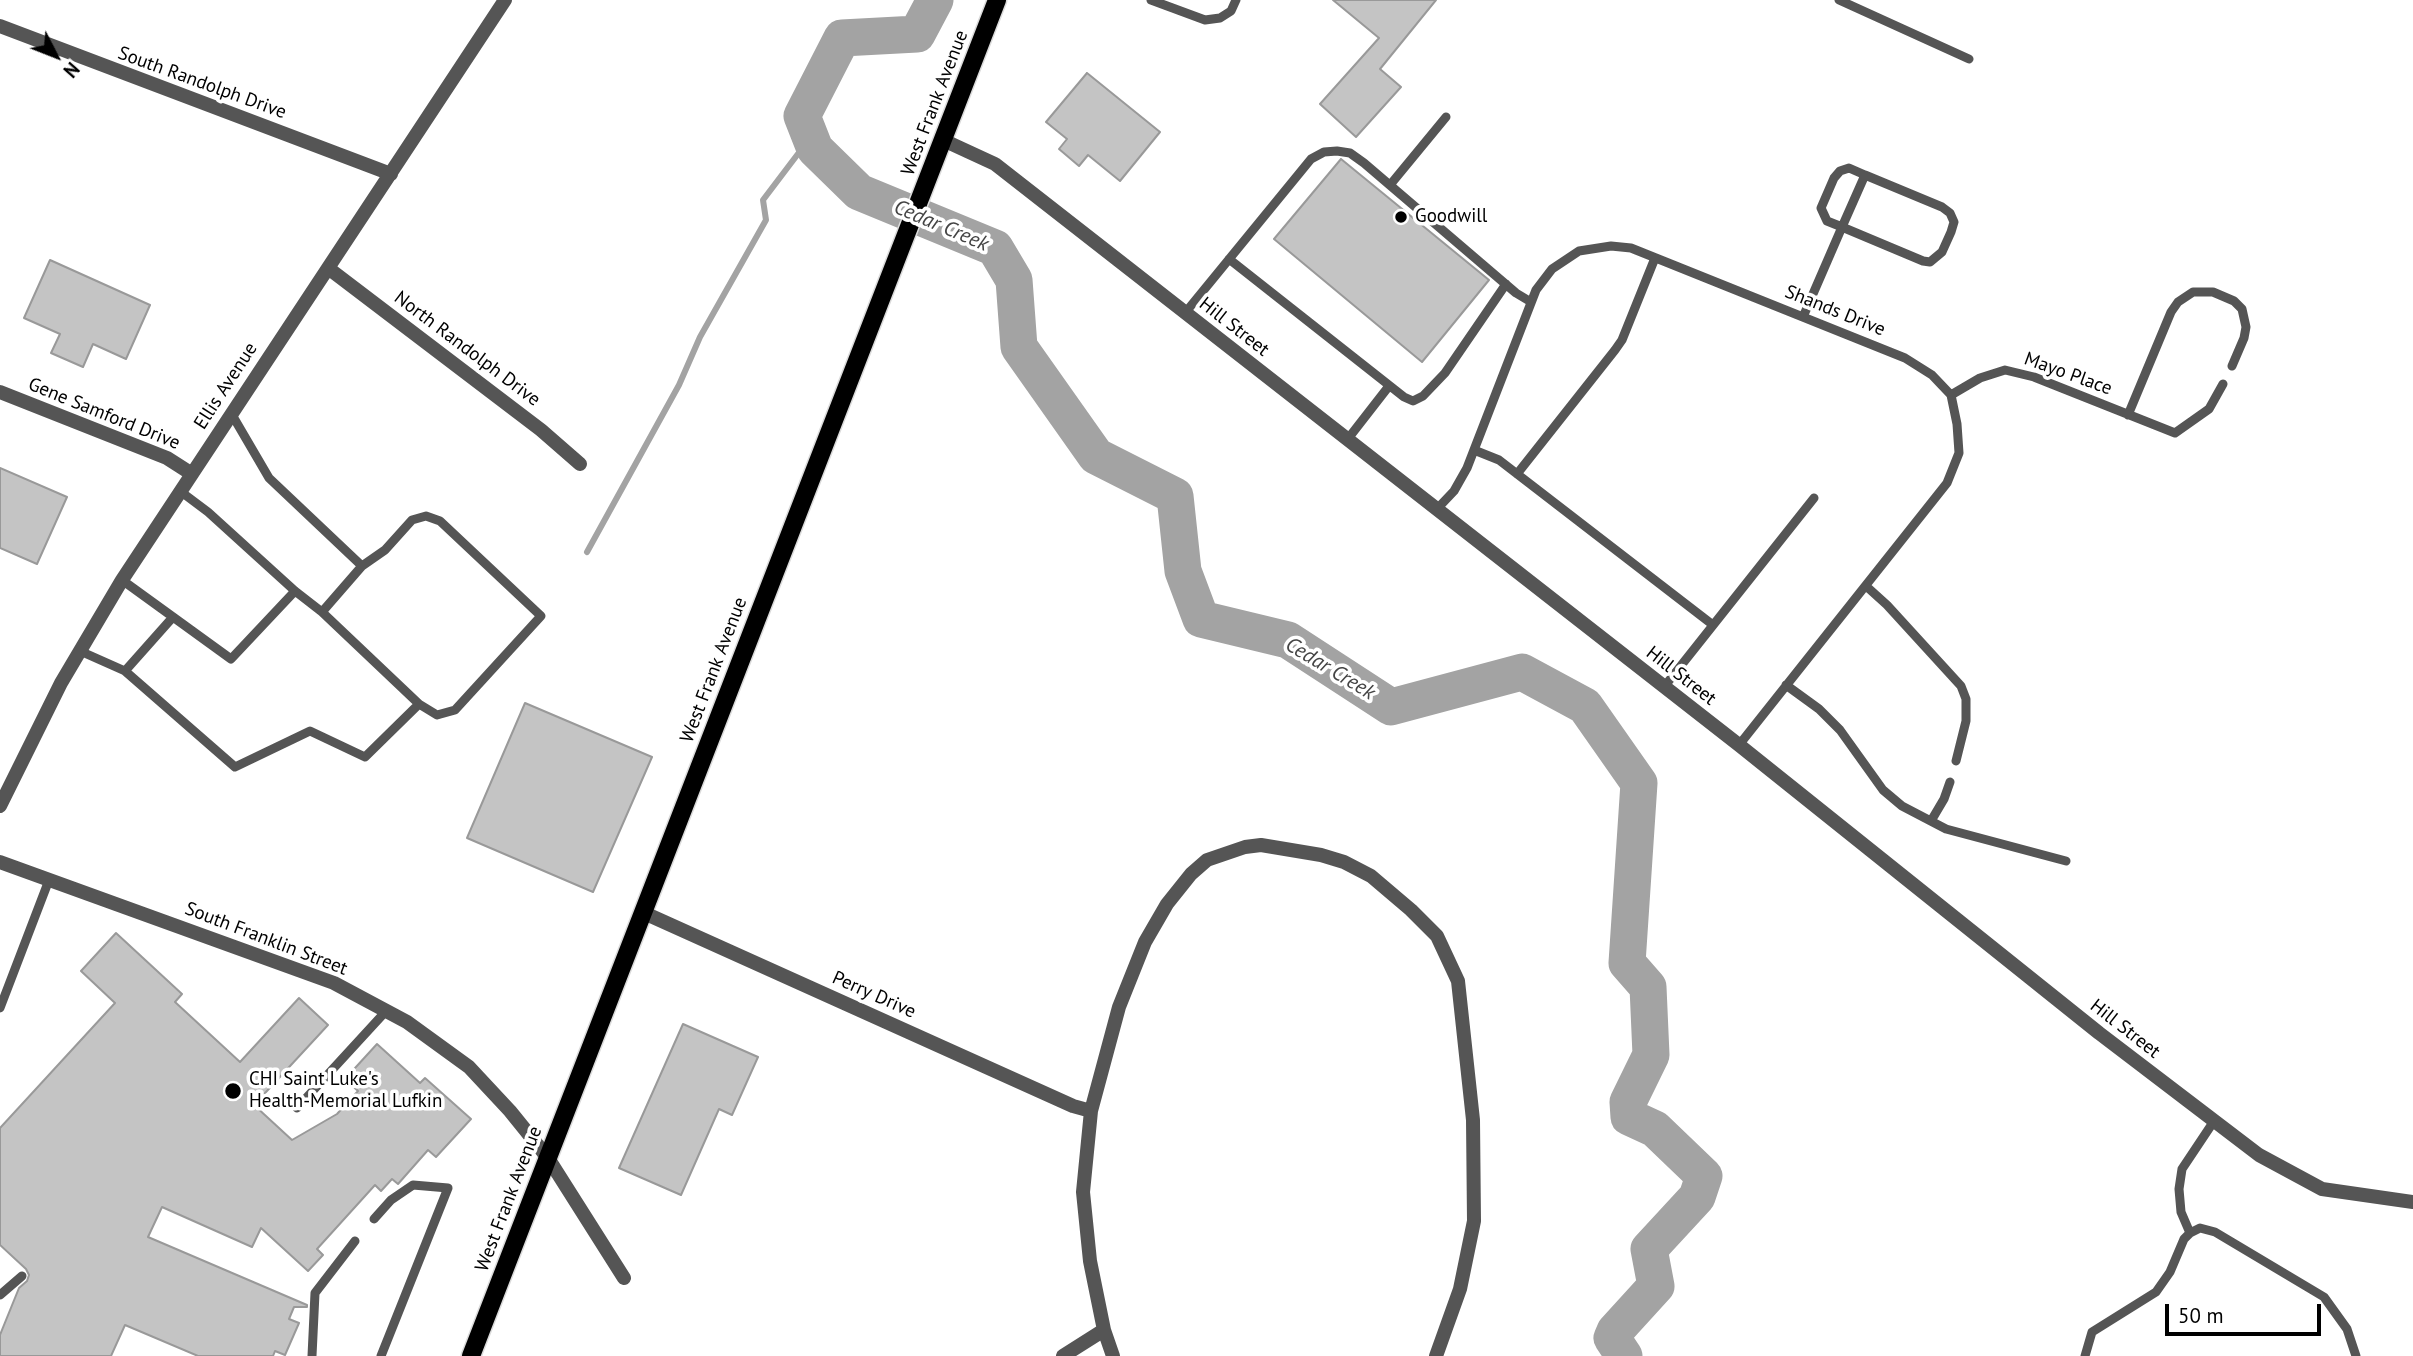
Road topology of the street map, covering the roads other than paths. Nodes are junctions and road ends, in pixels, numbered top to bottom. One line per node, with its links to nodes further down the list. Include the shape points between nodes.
1 (505, 0): 10 (street, Ellis Avenue)
2 (997, 0): 9 (main road, West Frank Avenue)
3 (1151, 0): 4 (lane, via 1205,20 1231,11)
4 (1236, 0)
5 (1839, 0): 7 (lane)
6 (0, 26): 10 (street, South Randolph Drive)
7 (1969, 59)
8 (1446, 117): 12 (lane)
9 (943, 140): 19 (street, Hill Street, via 995,164); 56 (main road, West Frank Avenue)
10 (391, 174): 16 (street, Ellis Avenue)
11 (1865, 175): 13 (lane); 13 (lane, via 1850,168 1834,178 1821,208 1827,220); 13 (lane, via 1942,206 1954,222 1951,232 1942,252 1930,262)
12 (1390, 185): 15 (lane, via 1350,153 1324,152 1311,159); 17 (lane)
13 (1842, 227): 20 (lane)
14 (1656, 258): 18 (lane, Shands Drive, via 1611,246 1579,251 1552,269); 20 (lane, Shands Drive); 32 (lane, via 1622,340)
15 (1229, 259): 19 (lane); 23 (lane)
16 (328, 268): 26 (street, Ellis Avenue); 30 (street, North Randolph Drive, via 541,429)
17 (1506, 284): 18 (lane); 23 (lane, via 1445,373 1419,400 1410,400)
18 (1531, 302): 29 (lane, Shands Drive)
19 (1185, 313): 28 (street, Hill Street)
20 (1802, 317): 25 (lane, Shands Drive, via 1905,358 1932,375)
21 (2232, 366): 27 (lane, via 2246,327 2242,309 2213,292 2193,292 2171,312)
22 (2223, 384): 27 (lane, Mayo Place, via 2210,408 2175,433)
23 (1389, 386): 28 (lane)
24 (0, 392): 31 (street, Gene Samford Drive, via 167,458)
25 (1951, 395): 27 (lane, Mayo Place, via 2005,370); 38 (lane, via 1959,453 1947,483)
26 (232, 413): 31 (street, Ellis Avenue); 36 (lane, via 269,478)
27 (2128, 415)
28 (1347, 440): 35 (street, Hill Street)
29 (1474, 450): 32 (lane); 35 (lane, Shands Drive, via 1454,491)
30 (580, 464)
31 (192, 474): 33 (street, Ellis Avenue)
32 (1517, 474): 42 (lane)
33 (180, 491): 37 (street, Ellis Avenue); 39 (lane)
34 (1814, 498): 42 (lane)
35 (1436, 510): 46 (street, Hill Street)
36 (362, 566): 40 (lane); 47 (lane, via 385,550 412,520 426,516 440,521 541,616 455,710 437,715)
37 (122, 580): 41 (lane); 43 (street, Ellis Avenue)
38 (1866, 586): 45 (lane); 49 (lane, via 1961,686 1966,721)
39 (295, 591): 40 (lane); 41 (lane, via 231,659)
40 (322, 612): 47 (lane)
41 (173, 617): 44 (lane)
42 (1713, 625): 46 (lane)
43 (80, 651): 44 (lane); 51 (street, Ellis Avenue)
44 (125, 671): 47 (lane, via 236,767 310,731 365,757)
45 (1786, 685): 48 (lane); 52 (lane, via 1840,730 1883,790)
46 (1664, 687): 48 (street, Hill Street)
47 (419, 704)
48 (1739, 745): 61 (street, Hill Street)
49 (1956, 761)
50 (1950, 782): 52 (lane)
51 (0, 806)
52 (1931, 821): 54 (lane)
53 (0, 862): 55 (street, South Franklin Street)
54 (2066, 862)
55 (50, 880): 57 (lane); 58 (street, South Franklin Street, via 334,983)
56 (642, 912): 60 (street, Perry Drive); 62 (main road, West Frank Avenue)
57 (0, 1007)
58 (387, 1010): 59 (lane); 62 (street, South Franklin Street, via 469,1067)
59 (297, 1108)
60 (1091, 1111): 70 (street, via 1083,1192); 76 (street, via 1119,1007 1145,943 1167,904 1206,860 1261,845 1321,855 1371,876 1437,936 1458,981 1474,1120 1474,1222 1460,1289)
61 (2214, 1121): 63 (street, Hill Street, via 2259,1156 2322,1189); 65 (lane, via 2182,1170 2181,1212)
62 (548, 1158): 68 (street, South Franklin Street); 73 (main road, West Frank Avenue)
63 (2413, 1202)
64 (374, 1219): 72 (lane, via 413,1185 448,1188)
65 (2190, 1233): 77 (lane, via 2157,1292 2092,1332); 78 (lane, via 2200,1228 2215,1231 2323,1297 2347,1329)
66 (355, 1241): 71 (lane, via 315,1293)
67 (22, 1276): 69 (lane)
68 (624, 1278)
69 (0, 1295)
70 (1104, 1330): 74 (street); 75 (street)
71 (312, 1356)
72 (382, 1356)
73 (471, 1356)
74 (1063, 1356)
75 (1113, 1356)
76 (1436, 1356)
77 (2085, 1356)
78 (2357, 1356)

